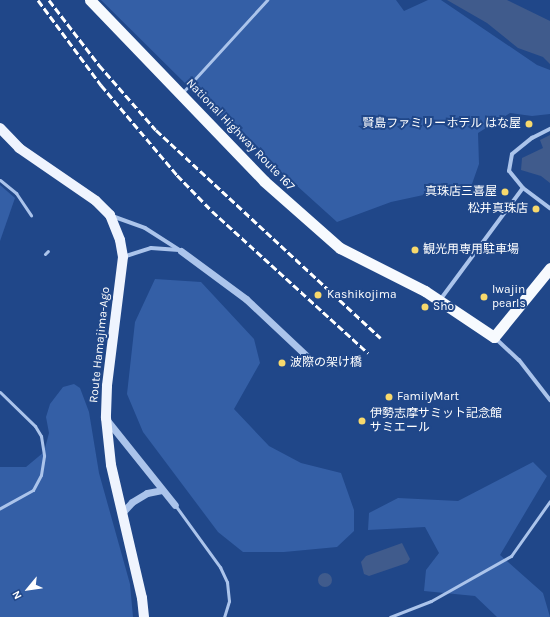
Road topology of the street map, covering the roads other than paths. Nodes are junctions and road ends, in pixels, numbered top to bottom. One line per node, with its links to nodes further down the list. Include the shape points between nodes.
1 (90, 0): 3 (highway, National Highway Route 167)
2 (267, 0): 3 (lane)
3 (181, 94): 14 (highway, National Highway Route 167, via 264,181 340,248)
4 (0, 128): 10 (main road, Route Hamajima-Ago, via 19,148 96,201)
5 (550, 129): 7 (street, via 532,138 512,154 509,171)
6 (0, 180): 9 (lane, via 16,193)
7 (523, 188): 8 (street); 14 (street)
8 (550, 208)
9 (31, 215)
10 (110, 215): 11 (street, via 145,228); 12 (main road, Route Hamajima-Ago)
11 (181, 250): 12 (street, via 151,248); 16 (street, via 246,299)
12 (124, 257): 19 (main road, Route Hamajima-Ago, via 107,386)
13 (550, 268): 15 (highway)
14 (440, 300): 15 (highway, National Highway Route 167)
15 (494, 337): 18 (street, via 519,360)
16 (313, 362)
17 (0, 392): 23 (lane, via 35,426 41,436 44,456 41,475 33,490)
18 (550, 400)
19 (106, 418): 20 (street); 24 (main road, Route Hamajima-Ago, via 111,465)
20 (162, 490): 22 (street); 24 (street, via 147,493 132,502)
21 (550, 501): 27 (lane, via 510,556 431,602)
22 (175, 505): 26 (lane, via 220,567 227,582 229,601)
23 (0, 508)
24 (123, 512): 25 (main road, Route Hamajima-Ago)
25 (144, 617)
26 (224, 617)
27 (390, 617)

